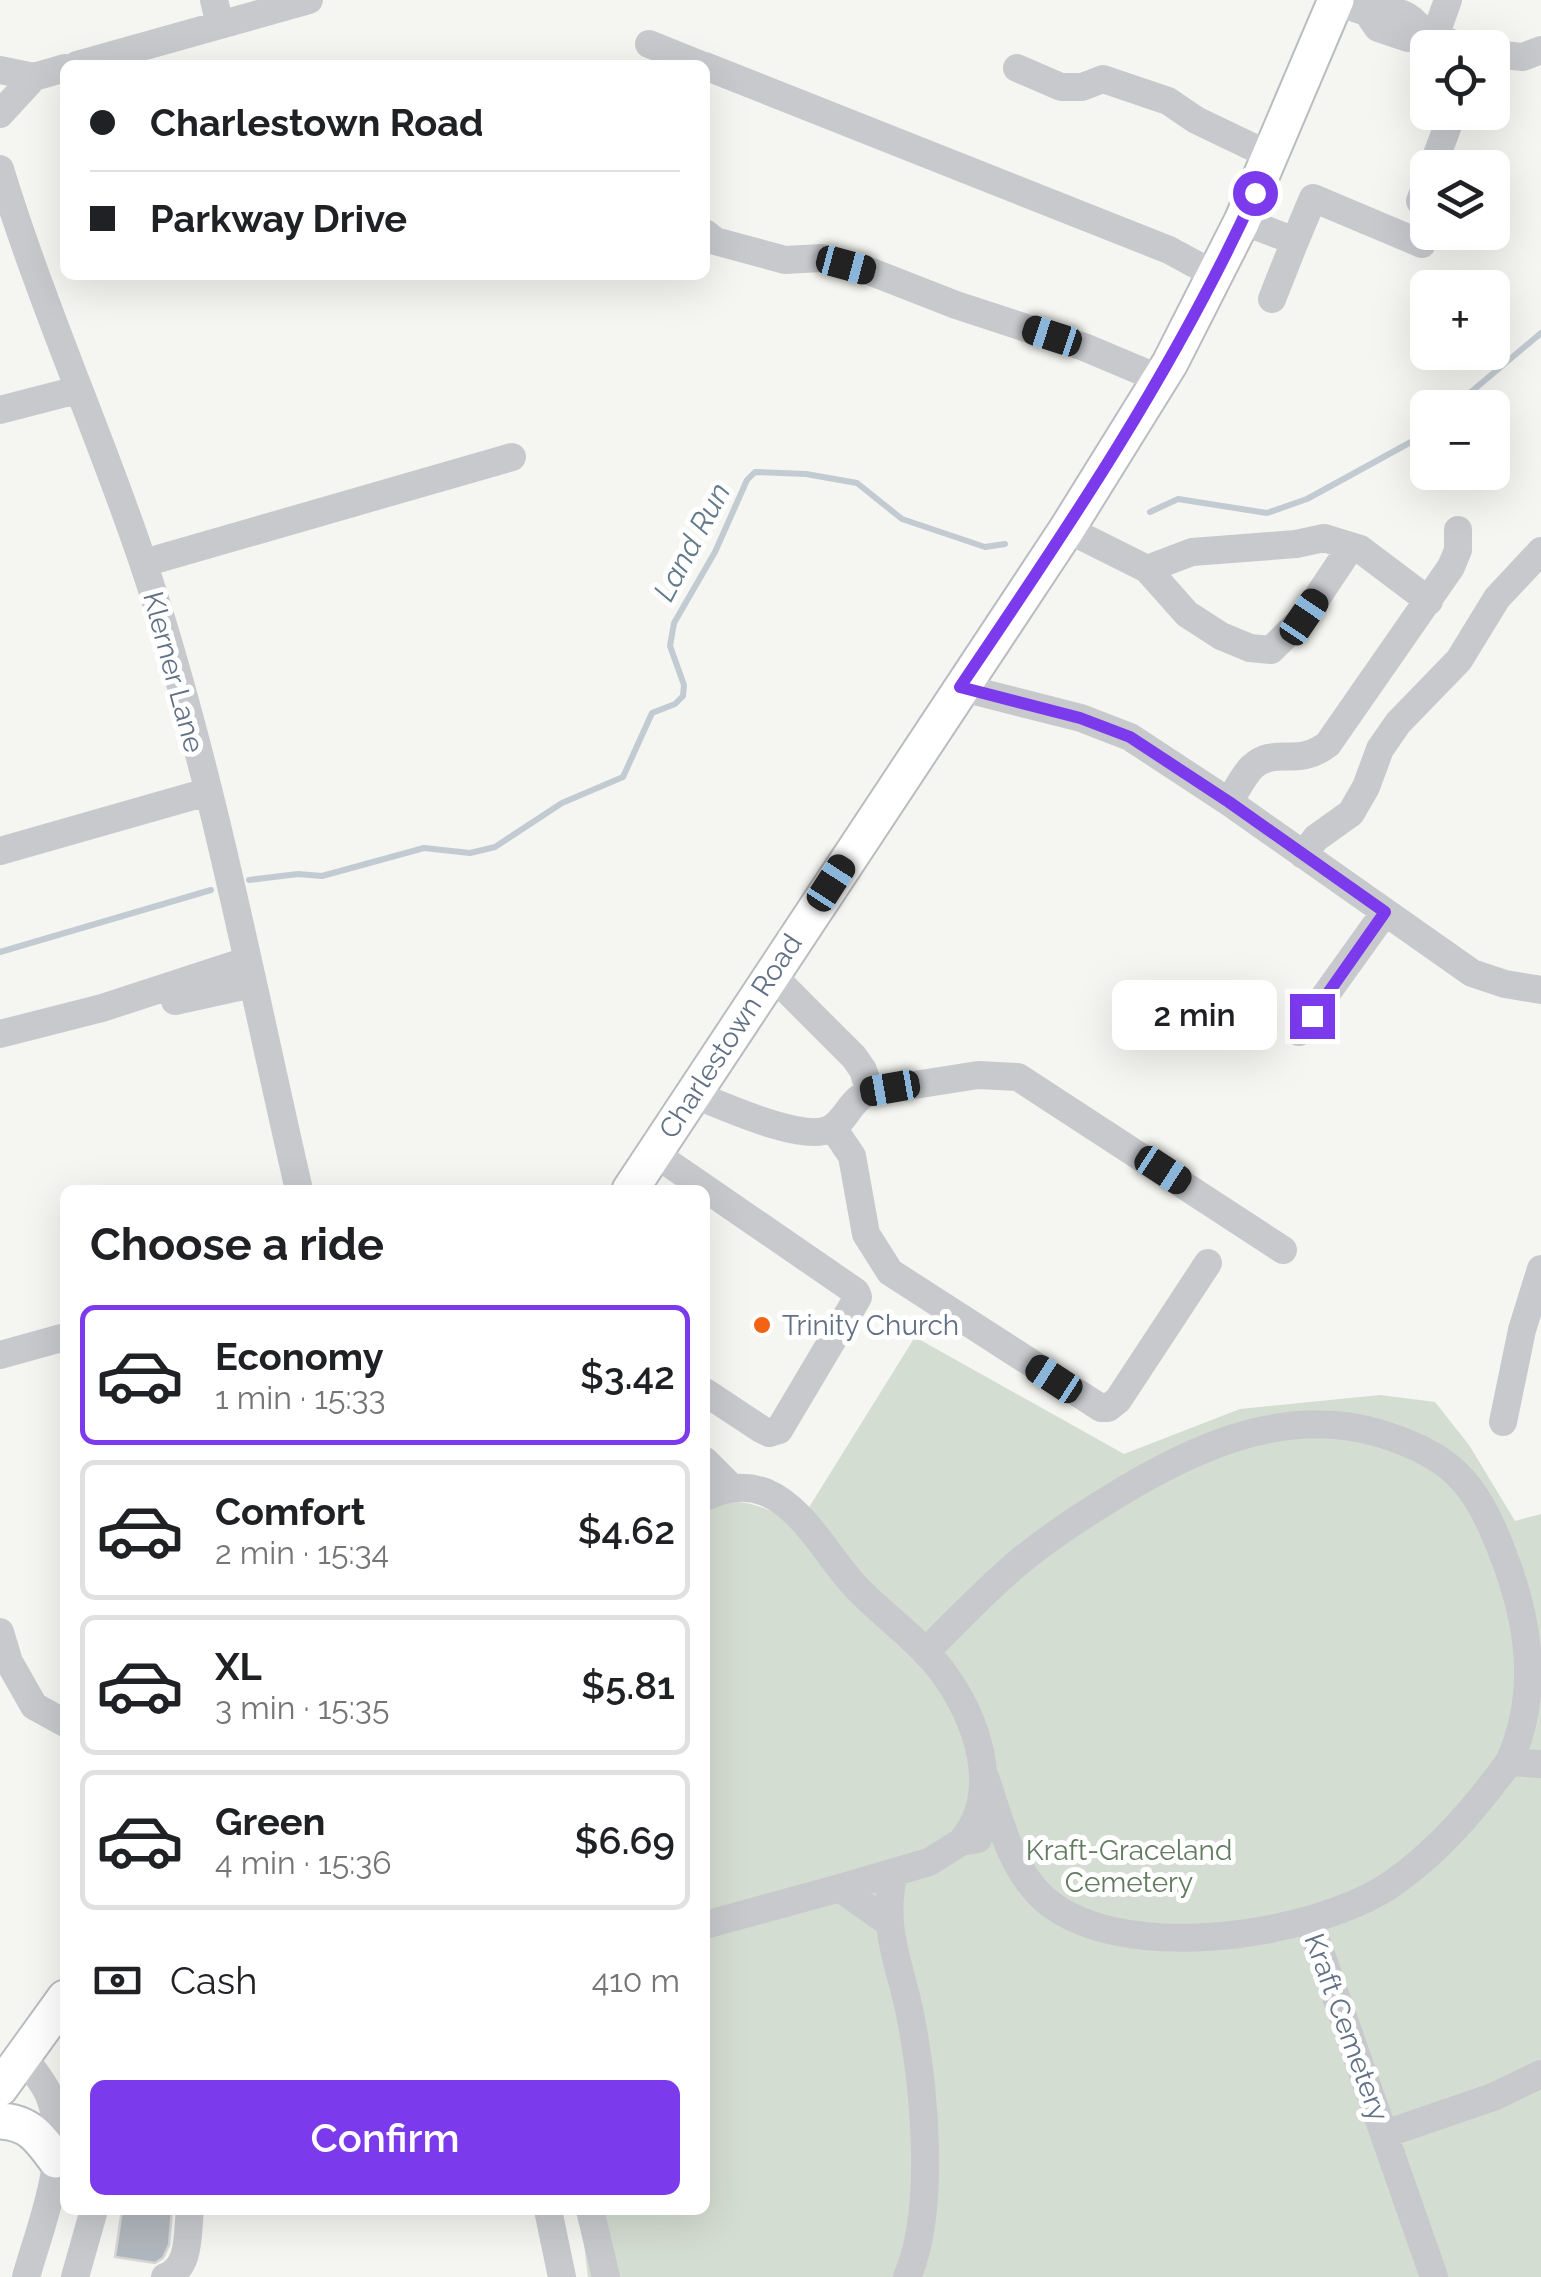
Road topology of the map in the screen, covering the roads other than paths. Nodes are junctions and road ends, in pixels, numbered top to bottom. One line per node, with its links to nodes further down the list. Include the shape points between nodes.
1 (309, 0): 4 (street)
2 (1448, 0): 5 (street)
3 (1346, 4): 6 (street, via 1378,28); 18 (main road, Charlestown Road)
4 (217, 12): 10 (street)
5 (1430, 30)
6 (1410, 38)
7 (649, 44): 11 (street)
8 (1541, 50): 9 (street)
9 (1510, 56)
10 (91, 60)
11 (688, 60)
12 (1017, 68): 18 (street, via 1062,86 1102,79 1152,96)
13 (60, 69): 16 (street)
14 (710, 69): 24 (street, via 1169,250)
15 (0, 70): 16 (street)
16 (34, 77): 17 (street)
17 (0, 114)
18 (1271, 156): 20 (main road, Charlestown Road)
19 (0, 169): 27 (street, Klerner Lane)
20 (1242, 222): 23 (street); 24 (main road, Charlestown Road)
21 (710, 237): 26 (street, via 785,260 822,258 869,271)
22 (1410, 239): 23 (street, via 1313,198)
23 (1295, 242): 25 (street)
24 (1215, 275): 26 (main road, Charlestown Road)
25 (1272, 300)
26 (1160, 379): 30 (main road, Charlestown Road)
27 (77, 390): 28 (street); 34 (street, Klerner Lane)
28 (0, 410)
29 (512, 457): 34 (street)
30 (1067, 529): 35 (street); 37 (main road, Charlestown Road)
31 (1458, 530): 36 (street, via 1458,550)
32 (1360, 549): 35 (street, via 1324,538 1192,552); 35 (street, via 1348,550 1304,617 1272,650 1221,636 1187,614); 36 (street)
33 (1541, 551): 41 (street, via 1497,598 1459,660 1398,723 1351,813)
34 (144, 564): 38 (street, Klerner Lane)
35 (1147, 568)
36 (1429, 601): 39 (street, via 1328,744 1301,758 1266,758)
37 (960, 687): 39 (street, via 1114,729); 44 (main road, Charlestown Road)
38 (207, 792): 40 (street); 43 (street, Klerner Lane)
39 (1229, 802): 41 (street)
40 (0, 851)
41 (1303, 855): 42 (street)
42 (1385, 912): 45 (street, via 1472,973); 47 (street)
43 (249, 972): 46 (street); 48 (street); 53 (street, Klerner Lane)
44 (771, 974): 49 (street, via 854,1057); 50 (main road, Charlestown Road)
45 (1541, 990)
46 (116, 1014)
47 (1299, 1032)
48 (0, 1034)
49 (870, 1092): 51 (street); 57 (street, via 978,1075 1018,1077)
50 (692, 1094): 51 (street, via 776,1124); 52 (main road, Charlestown Road)
51 (833, 1128): 58 (street, via 852,1156 866,1234 890,1272 1101,1408 1118,1400)
52 (654, 1153): 54 (main road, Charlestown Road); 55 (street)
53 (298, 1185)
54 (633, 1185)
55 (701, 1185)
56 (710, 1192): 62 (street, via 858,1297 779,1430 761,1429)
57 (1283, 1250)
58 (1208, 1263)
59 (1541, 1268): 63 (street)
60 (60, 1338): 61 (street)
61 (0, 1355)
62 (710, 1395)
63 (1503, 1422)
64 (718, 1492): 66 (street, Kraft Cemetery, via 764,1492 784,1503 854,1585)
65 (0, 1632): 67 (street, via 8,1662 34,1706)
66 (925, 1652): 68 (street, Kraft Cemetery, via 1040,1546 1179,1458 1241,1434 1342,1426 1418,1446 1445,1462 1491,1523 1508,1565 1530,1664 1526,1711); 70 (street, Kraft Cemetery, via 964,1706)
67 (60, 1720)
68 (1509, 1762): 69 (street); 75 (street, Kraft Cemetery, via 1417,1865 1363,1900)
69 (1541, 1764)
70 (984, 1777): 71 (street, Kraft Cemetery, via 976,1818); 72 (street, Kraft Cemetery)
71 (960, 1842): 72 (street); 73 (street, via 940,1858)
72 (1008, 1844): 75 (street, Kraft Cemetery, via 1046,1901 1072,1919 1103,1928 1203,1937)
73 (894, 1873): 74 (street); 76 (street)
74 (840, 1888): 76 (street); 77 (street)
75 (1309, 1920): 83 (street, Kraft Cemetery)
76 (888, 1922): 89 (street, via 922,2107)
77 (710, 1924)
78 (60, 2005): 79 (main road)
79 (23, 2056): 81 (main road); 84 (street, via 47,2090)
80 (1541, 2074): 83 (street, Kraft Cemetery)
81 (0, 2088)
82 (0, 2120): 84 (main road)
83 (1386, 2134): 95 (street, Kraft Cemetery)
84 (59, 2147): 90 (street)
85 (93, 2215): 91 (street)
86 (189, 2215): 92 (street, via 183,2264)
87 (549, 2215): 93 (street)
88 (591, 2215): 94 (street)
89 (918, 2272)
90 (26, 2277)
91 (75, 2277)
92 (165, 2277)
93 (562, 2277)
94 (606, 2277)
95 (1434, 2277)

